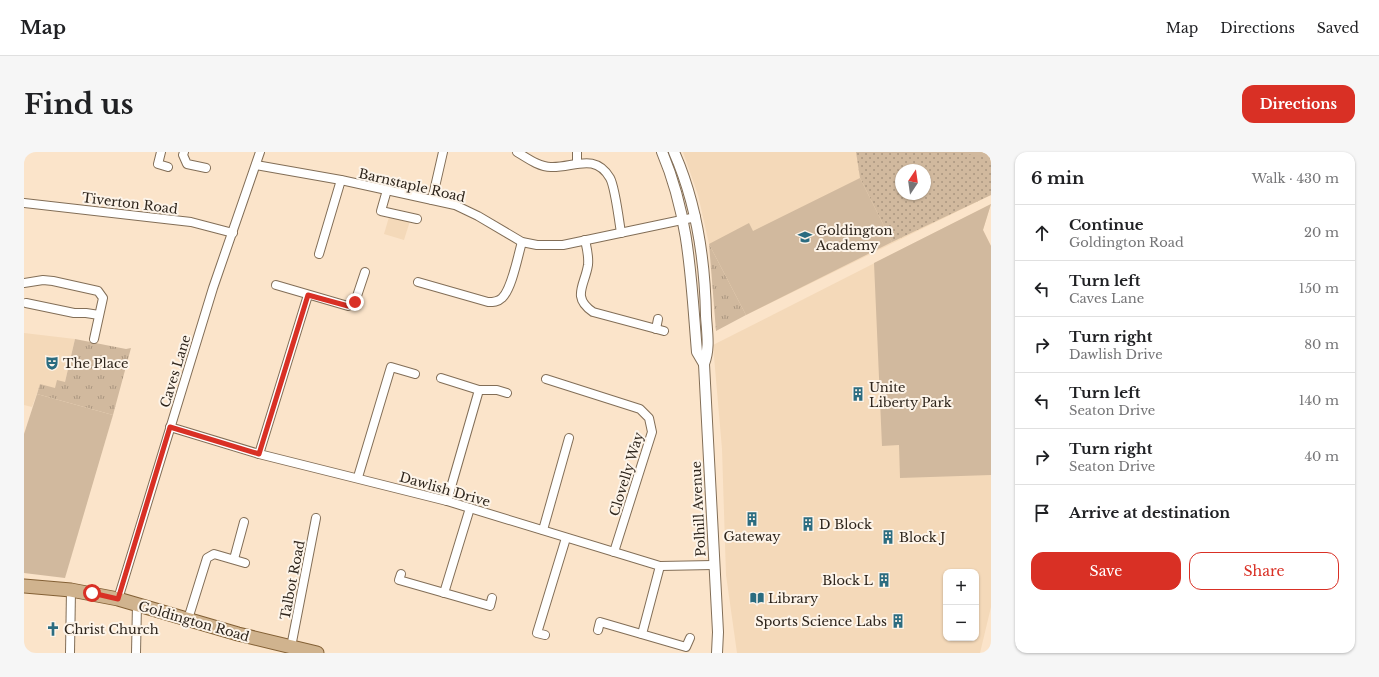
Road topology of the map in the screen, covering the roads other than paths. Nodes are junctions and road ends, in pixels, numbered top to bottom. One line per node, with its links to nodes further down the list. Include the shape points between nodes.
1 (161, 152): 11 (street, via 158,164)
2 (184, 152): 12 (street, via 187,164)
3 (260, 152): 10 (street, Caves Lane)
4 (443, 152): 15 (street)
5 (517, 152): 9 (street, via 539,164 551,167)
6 (577, 152): 9 (street)
7 (662, 152): 19 (street, Polhill Avenue)
8 (674, 152): 17 (street, Polhill Avenue)
9 (577, 163): 21 (street, via 594,163 610,178)
10 (256, 165): 13 (street, Barnstaple Road); 20 (street, Caves Lane)
11 (168, 167)
12 (206, 168)
13 (341, 180): 14 (street, Barnstaple Road); 24 (street)
14 (387, 190): 15 (street, Barnstaple Road); 18 (street, via 381,211)
15 (432, 200): 23 (street, Barnstaple Road, via 466,209)
16 (24, 204): 20 (street, Tiverton Road, via 191,222)
17 (696, 217): 19 (street, Barnstaple Road); 34 (street, Polhill Avenue, via 702,250 706,311 708,352)
18 (417, 219)
19 (684, 220): 21 (street, Barnstaple Road); 34 (street, Polhill Avenue, via 690,253 697,352)
20 (233, 233): 40 (street, Caves Lane, via 213,288)
21 (621, 233): 22 (street, Barnstaple Road)
22 (585, 240): 23 (street, Barnstaple Road, via 563,245); 32 (street, via 589,256 581,291 584,306 593,312 660,330)
23 (522, 242): 26 (street, via 508,289 496,302)
24 (319, 254)
25 (365, 272): 29 (street, via 355,302 348,306)
26 (418, 282)
27 (24, 283): 31 (street, via 53,281 98,291 103,298)
28 (276, 285): 29 (street)
29 (308, 295): 42 (street)
30 (26, 303): 31 (street, via 74,313)
31 (99, 315): 33 (street)
32 (658, 319)
33 (94, 339)
34 (704, 364): 53 (street, Polhill Avenue)
35 (415, 374): 43 (street, via 391,367)
36 (441, 378): 38 (street)
37 (546, 379): 50 (street, Clovelly Way, via 632,406 646,413 652,424 652,432)
38 (479, 390): 39 (street); 44 (street)
39 (507, 393)
40 (170, 427): 42 (street, Dawlish Drive); 60 (street, Caves Lane)
41 (569, 438): 48 (street)
42 (259, 454): 43 (street, Dawlish Drive)
43 (358, 477): 44 (street, Dawlish Drive)
44 (447, 501): 45 (street, Dawlish Drive)
45 (470, 508): 48 (street, Dawlish Drive); 58 (street)
46 (316, 518): 67 (street, Talbot Road)
47 (244, 522): 51 (street)
48 (543, 530): 49 (street, Dawlish Drive)
49 (566, 538): 50 (street, Dawlish Drive); 65 (street, via 537,633)
50 (614, 552): 54 (street, Dawlish Drive)
51 (234, 559): 52 (street); 62 (street, via 214,554 207,558)
52 (245, 563)
53 (713, 565): 54 (street, Dawlish Drive); 71 (street, Polhill Avenue)
54 (660, 566): 64 (street)
55 (401, 574): 58 (street, via 398,580)
56 (24, 586): 57 (main road, Goldington Road)
57 (71, 590): 60 (main road, Goldington Road); 68 (street)
58 (444, 593): 59 (street, via 490,606)
59 (492, 598)
60 (118, 599): 61 (main road, Goldington Road)
61 (137, 604): 62 (main road, Goldington Road); 69 (street)
62 (188, 619): 67 (main road, Goldington Road)
63 (598, 630): 64 (street, via 600,622)
64 (642, 634): 66 (street, via 686,647)
65 (546, 635)
66 (690, 638)
67 (291, 647): 70 (main road, Goldington Road)
68 (70, 653)
69 (136, 653)
70 (316, 653)
71 (717, 653)

